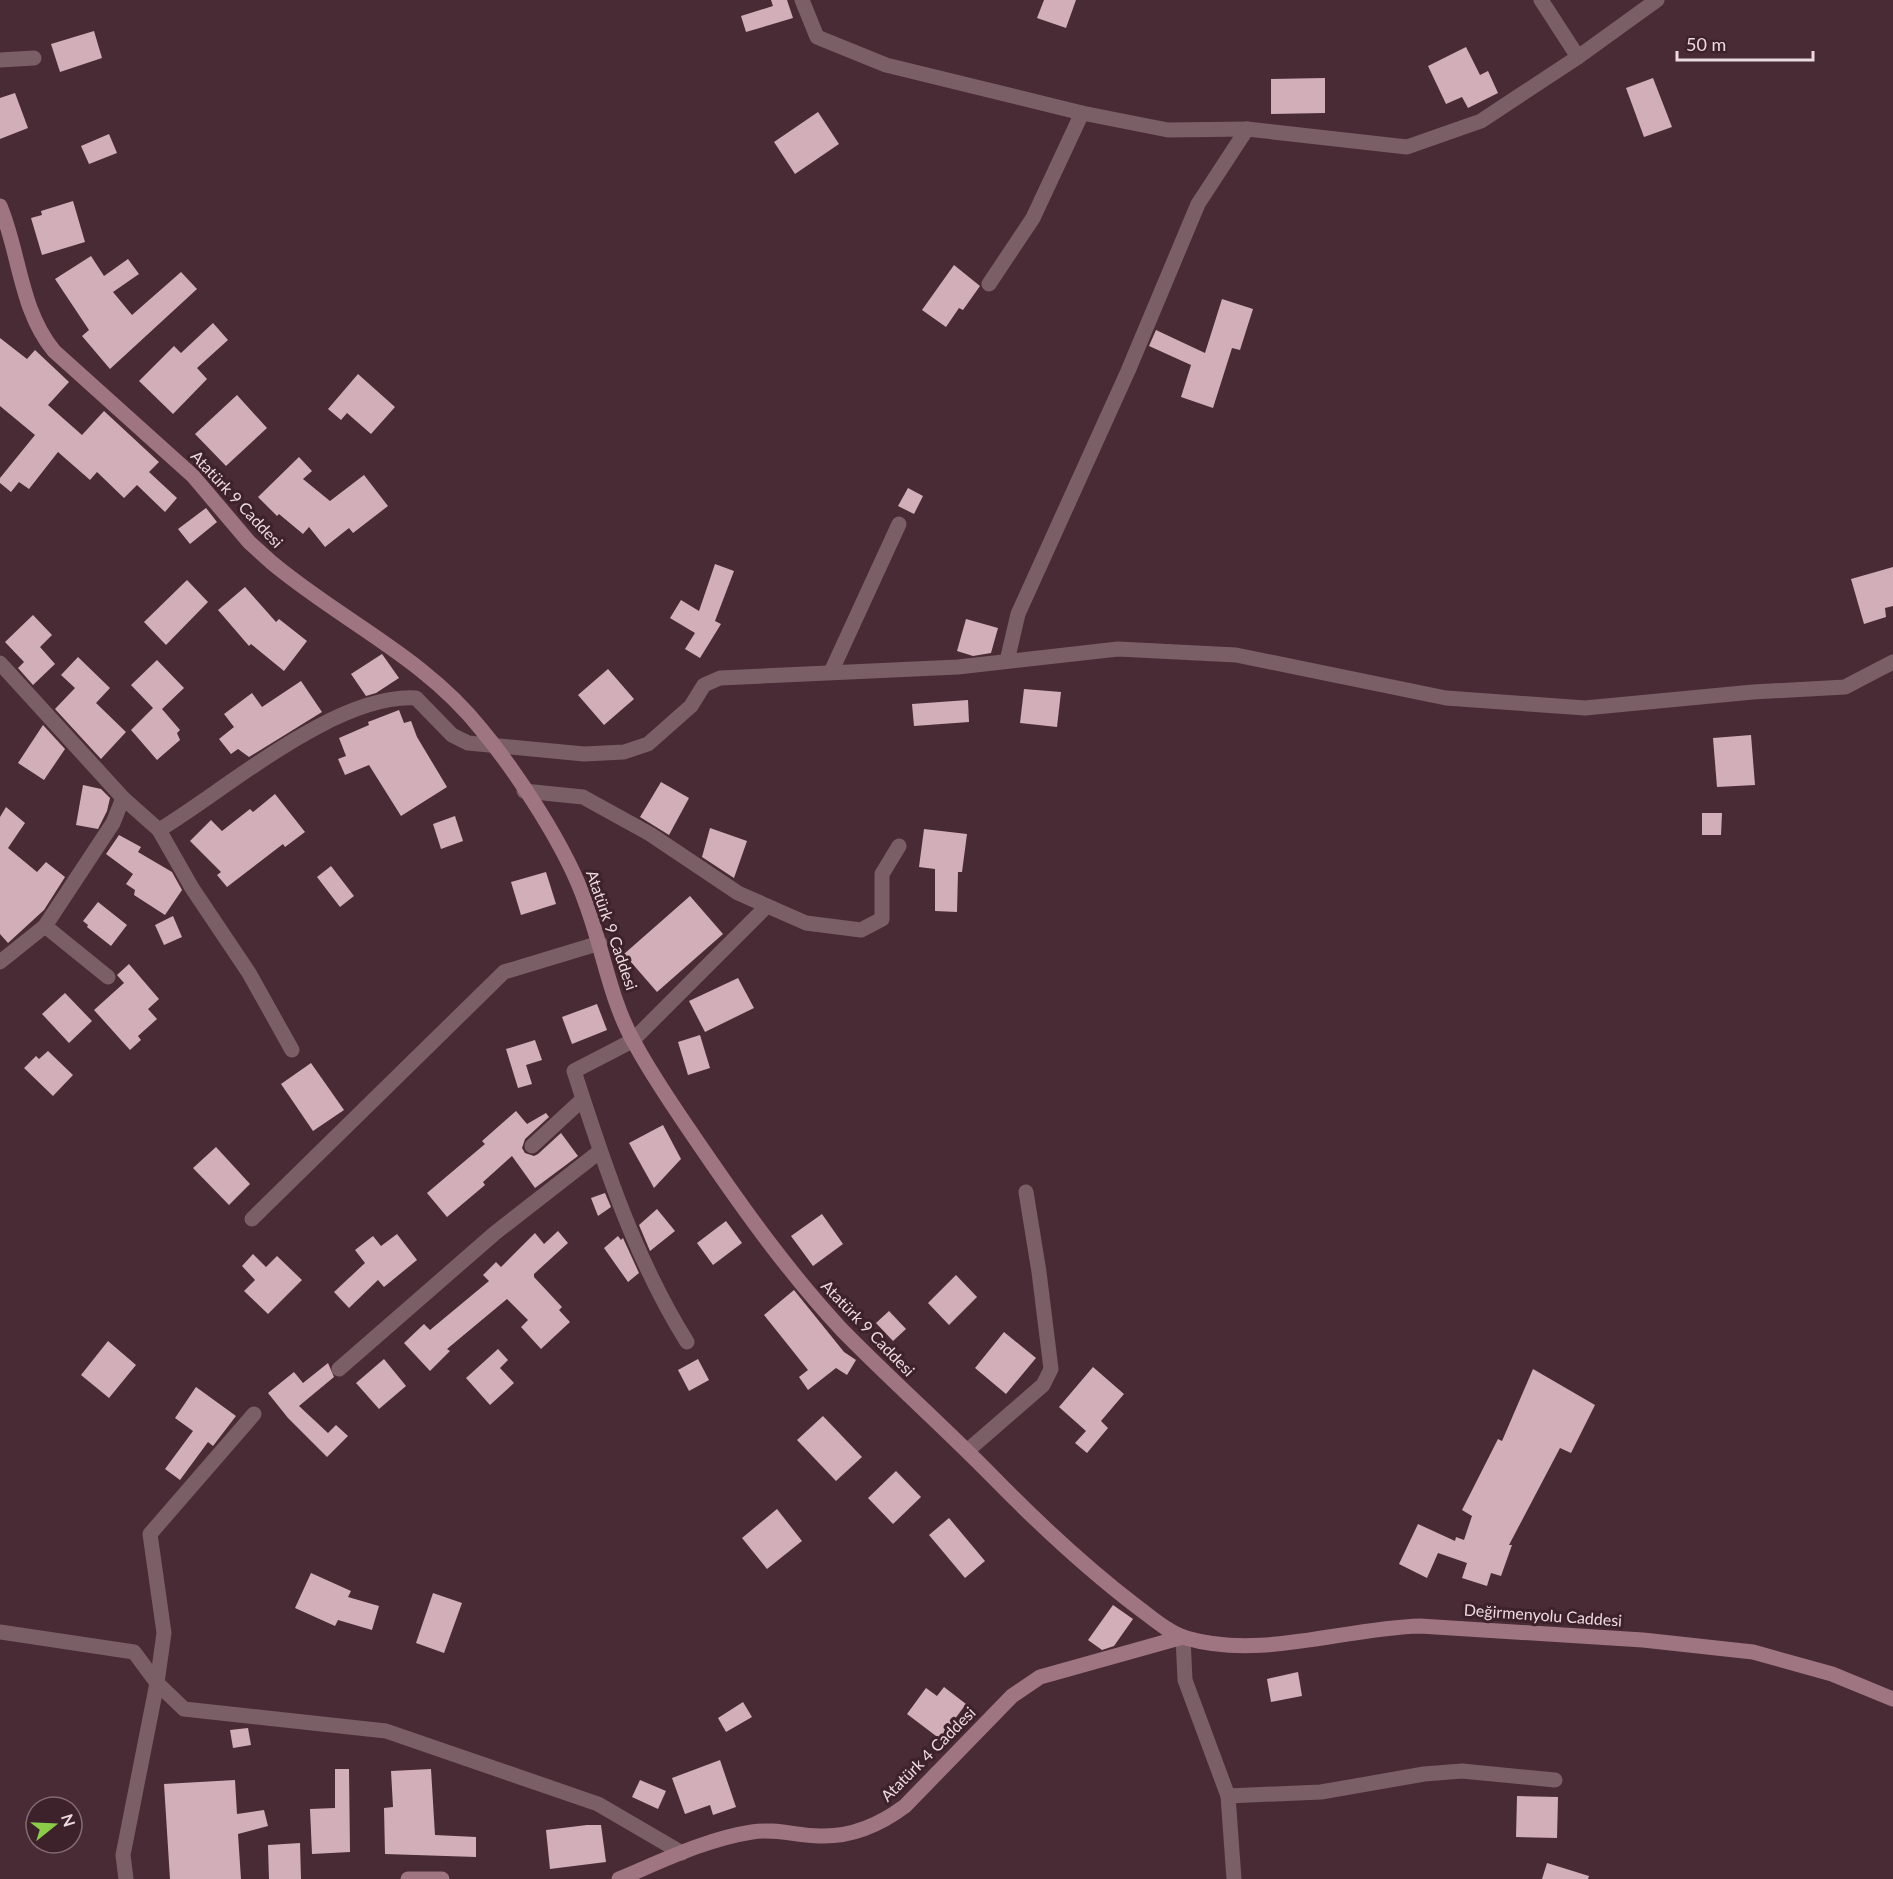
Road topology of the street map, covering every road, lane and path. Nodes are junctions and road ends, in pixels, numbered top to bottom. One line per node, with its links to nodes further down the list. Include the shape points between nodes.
1 (802, 0): 7 (street, via 817,37 886,65)
2 (1541, 0): 4 (street)
3 (1657, 0): 4 (street)
4 (1578, 57): 8 (street, via 1481,121 1407,147)
5 (34, 58): 6 (street)
6 (0, 60)
7 (1082, 113): 8 (street, via 1168,129); 10 (street, via 1033,218)
8 (1247, 129): 12 (street, via 1198,204 1128,371 1018,614)
9 (0, 206): 16 (street, Atatürk 9 Caddesi, via 33,317 54,351 193,476 249,542 289,576 417,666 462,707)
10 (989, 284)
11 (899, 524): 15 (street)
12 (1007, 661): 13 (street, via 1118,649 1236,655 1446,698 1585,708 1845,687); 15 (street)
13 (1893, 662)
14 (0, 663): 18 (street)
15 (831, 672): 16 (street, via 720,678 704,685 691,706 648,744 624,752 584,754)
16 (494, 746): 17 (street, Atatürk 9 Caddesi); 19 (street, via 468,743 452,735 416,698 396,697 348,711 237,776)
17 (524, 791): 21 (street, via 583,797 650,834 738,893); 23 (street, Atatürk 9 Caddesi, via 572,870)
18 (123, 798): 19 (street); 22 (street, via 113,823)
19 (159, 830): 27 (street, via 249,973)
20 (899, 846): 21 (street, via 882,874 882,919 861,930 806,923)
21 (766, 906): 26 (street)
22 (45, 926): 24 (street); 25 (street)
23 (600, 943): 26 (street, Atatürk 9 Caddesi); 32 (street, via 504,972)
24 (0, 962)
25 (108, 977)
26 (632, 1041): 28 (street, via 574,1071); 36 (street, Atatürk 9 Caddesi, via 727,1186 791,1272 842,1330)
27 (292, 1050)
28 (583, 1099): 29 (street); 30 (street)
29 (532, 1146)
30 (599, 1152): 33 (street, via 660,1298); 34 (street, via 495,1233)
31 (1026, 1192): 36 (street, via 1051,1369 1043,1385)
32 (252, 1220)
33 (687, 1342)
34 (339, 1369)
35 (255, 1414): 39 (street, via 150,1534 164,1633)
36 (967, 1451): 38 (street, Atatürk 9 Caddesi, via 1080,1561 1148,1615)
37 (0, 1632): 39 (street, via 134,1652)
38 (1183, 1637): 40 (street, Değirmenyolu Caddesi, via 1236,1645 1270,1644 1420,1626 1643,1640 1753,1652 1793,1661); 42 (street, via 1185,1680); 43 (street, Atatürk 4 Caddesi, via 1040,1677 1026,1685 888,1819 840,1835 755,1831)
39 (157, 1683): 43 (street, via 184,1709 386,1731 598,1804); 44 (street, via 123,1855)
40 (1893, 1699)
41 (1555, 1780): 42 (street, via 1462,1771 1321,1792)
42 (1228, 1796): 48 (street)
43 (682, 1853): 47 (street, Atatürk 4 Caddesi)
44 (126, 1879)
45 (408, 1879): 46 (street)
46 (442, 1879)
47 (619, 1879)
48 (1234, 1879)

